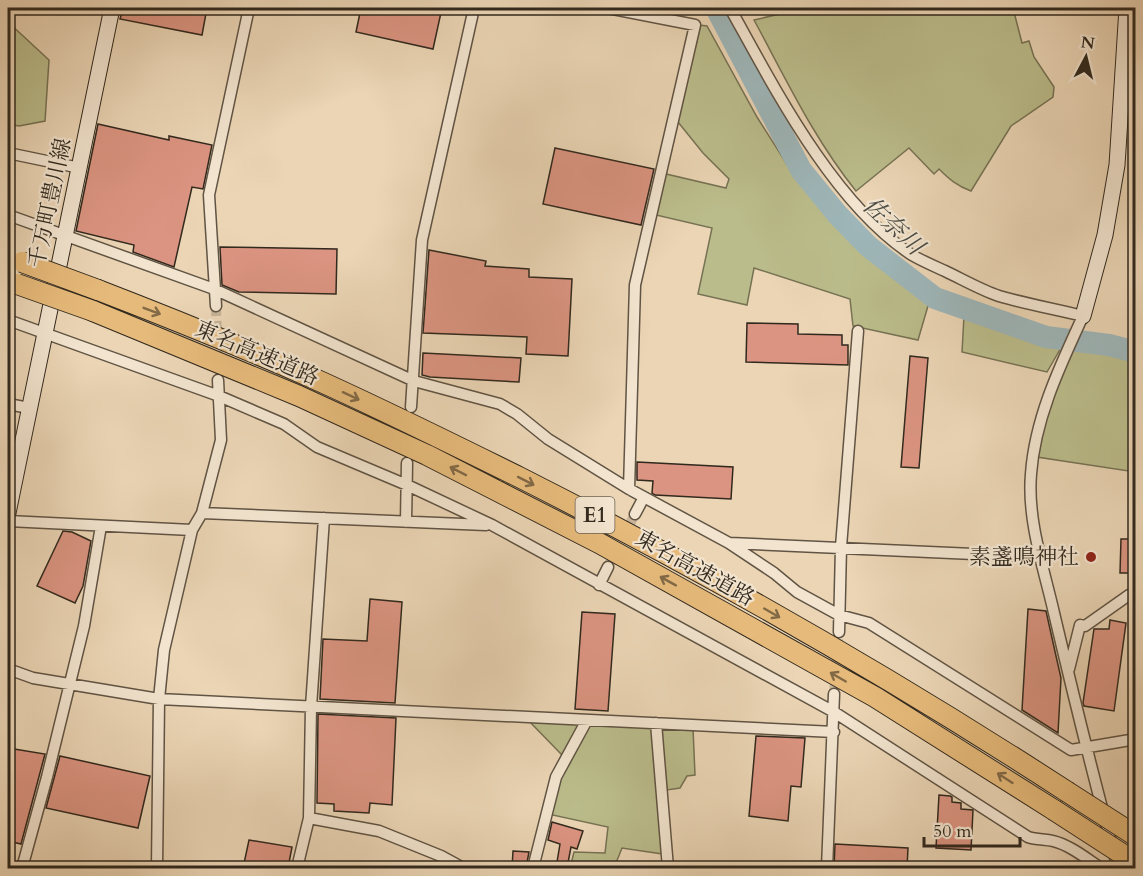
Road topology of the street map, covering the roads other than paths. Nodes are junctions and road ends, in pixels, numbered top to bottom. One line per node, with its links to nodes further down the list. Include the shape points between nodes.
1 (112, 8): 8 (main road, 千万町豊川線)
2 (249, 8): 13 (street, via 209,195)
3 (474, 8): 20 (street, via 422,240)
4 (608, 8): 27 (street, via 694,25 635,285)
5 (730, 8): 15 (street, via 816,154 843,189 891,238 913,256 997,295)
6 (1127, 8): 15 (main road, via 1117,165 1105,235)
7 (8, 153): 8 (street)
8 (80, 168): 10 (main road, 千万町豊川線)
9 (8, 214): 10 (street)
10 (66, 235): 13 (street); 18 (main road, 千万町豊川線)
11 (15, 260): 59 (highway, 東名高速道路 / E1, one-way to 59, bridge, via 307,375 610,523 876,673)
12 (12, 282): 60 (highway, 東名高速道路 / E1, one-way to 12, bridge, via 875,697 599,543 427,455 299,396)
13 (214, 289): 14 (street); 20 (street)
14 (216, 306)
15 (1083, 316): 40 (street, via 1055,376 1035,444 1032,510)
16 (8, 320): 18 (street)
17 (858, 331): 39 (street)
18 (45, 334): 21 (street); 24 (main road, 千万町豊川線)
19 (218, 380): 21 (street)
20 (414, 381): 23 (street); 27 (street, via 500,404)
21 (219, 396): 26 (street, via 284,424 317,447); 30 (street, via 221,440)
22 (8, 405): 24 (street)
23 (411, 406)
24 (29, 408): 29 (main road, 千万町豊川線)
25 (407, 463): 26 (street)
26 (407, 485): 34 (street); 35 (street)
27 (629, 489): 28 (street)
28 (644, 497): 31 (street); 38 (street)
29 (8, 513)
30 (202, 513): 32 (street); 37 (street)
31 (635, 514)
32 (324, 518): 34 (street); 51 (street)
33 (8, 521): 36 (street)
34 (406, 522): 35 (street)
35 (492, 525): 42 (street)
36 (101, 526): 37 (street); 48 (street)
37 (192, 530): 50 (street, via 164,650)
38 (729, 543): 39 (street); 44 (street, via 797,592)
39 (841, 548): 40 (street); 44 (street)
40 (1041, 557): 47 (street)
41 (608, 567): 42 (street)
42 (599, 585): 52 (street)
43 (1136, 597): 47 (street, via 1129,596 1085,626 1080,625)
44 (839, 615): 45 (street); 57 (street, via 869,623 1071,750)
45 (839, 632)
46 (8, 669): 48 (street)
47 (1068, 674): 57 (street)
48 (71, 684): 50 (street); 61 (street)
49 (834, 694): 52 (street)
50 (159, 699): 51 (street); 62 (street)
51 (311, 706): 53 (street); 58 (street)
52 (834, 712): 55 (street); 68 (street, via 1029,837 1065,846)
53 (586, 720): 54 (street); 65 (street, via 555,777)
54 (656, 723): 55 (street); 66 (street)
55 (834, 732): 67 (street)
56 (1136, 739): 57 (street)
57 (1087, 747): 69 (street)
58 (309, 818): 63 (street); 64 (street, via 379,831)
59 (1136, 836)
60 (1136, 863)
61 (22, 868)
62 (157, 868)
63 (297, 868)
64 (463, 868)
65 (533, 868)
66 (668, 868)
67 (827, 868)
68 (1101, 868)
69 (1118, 868)

